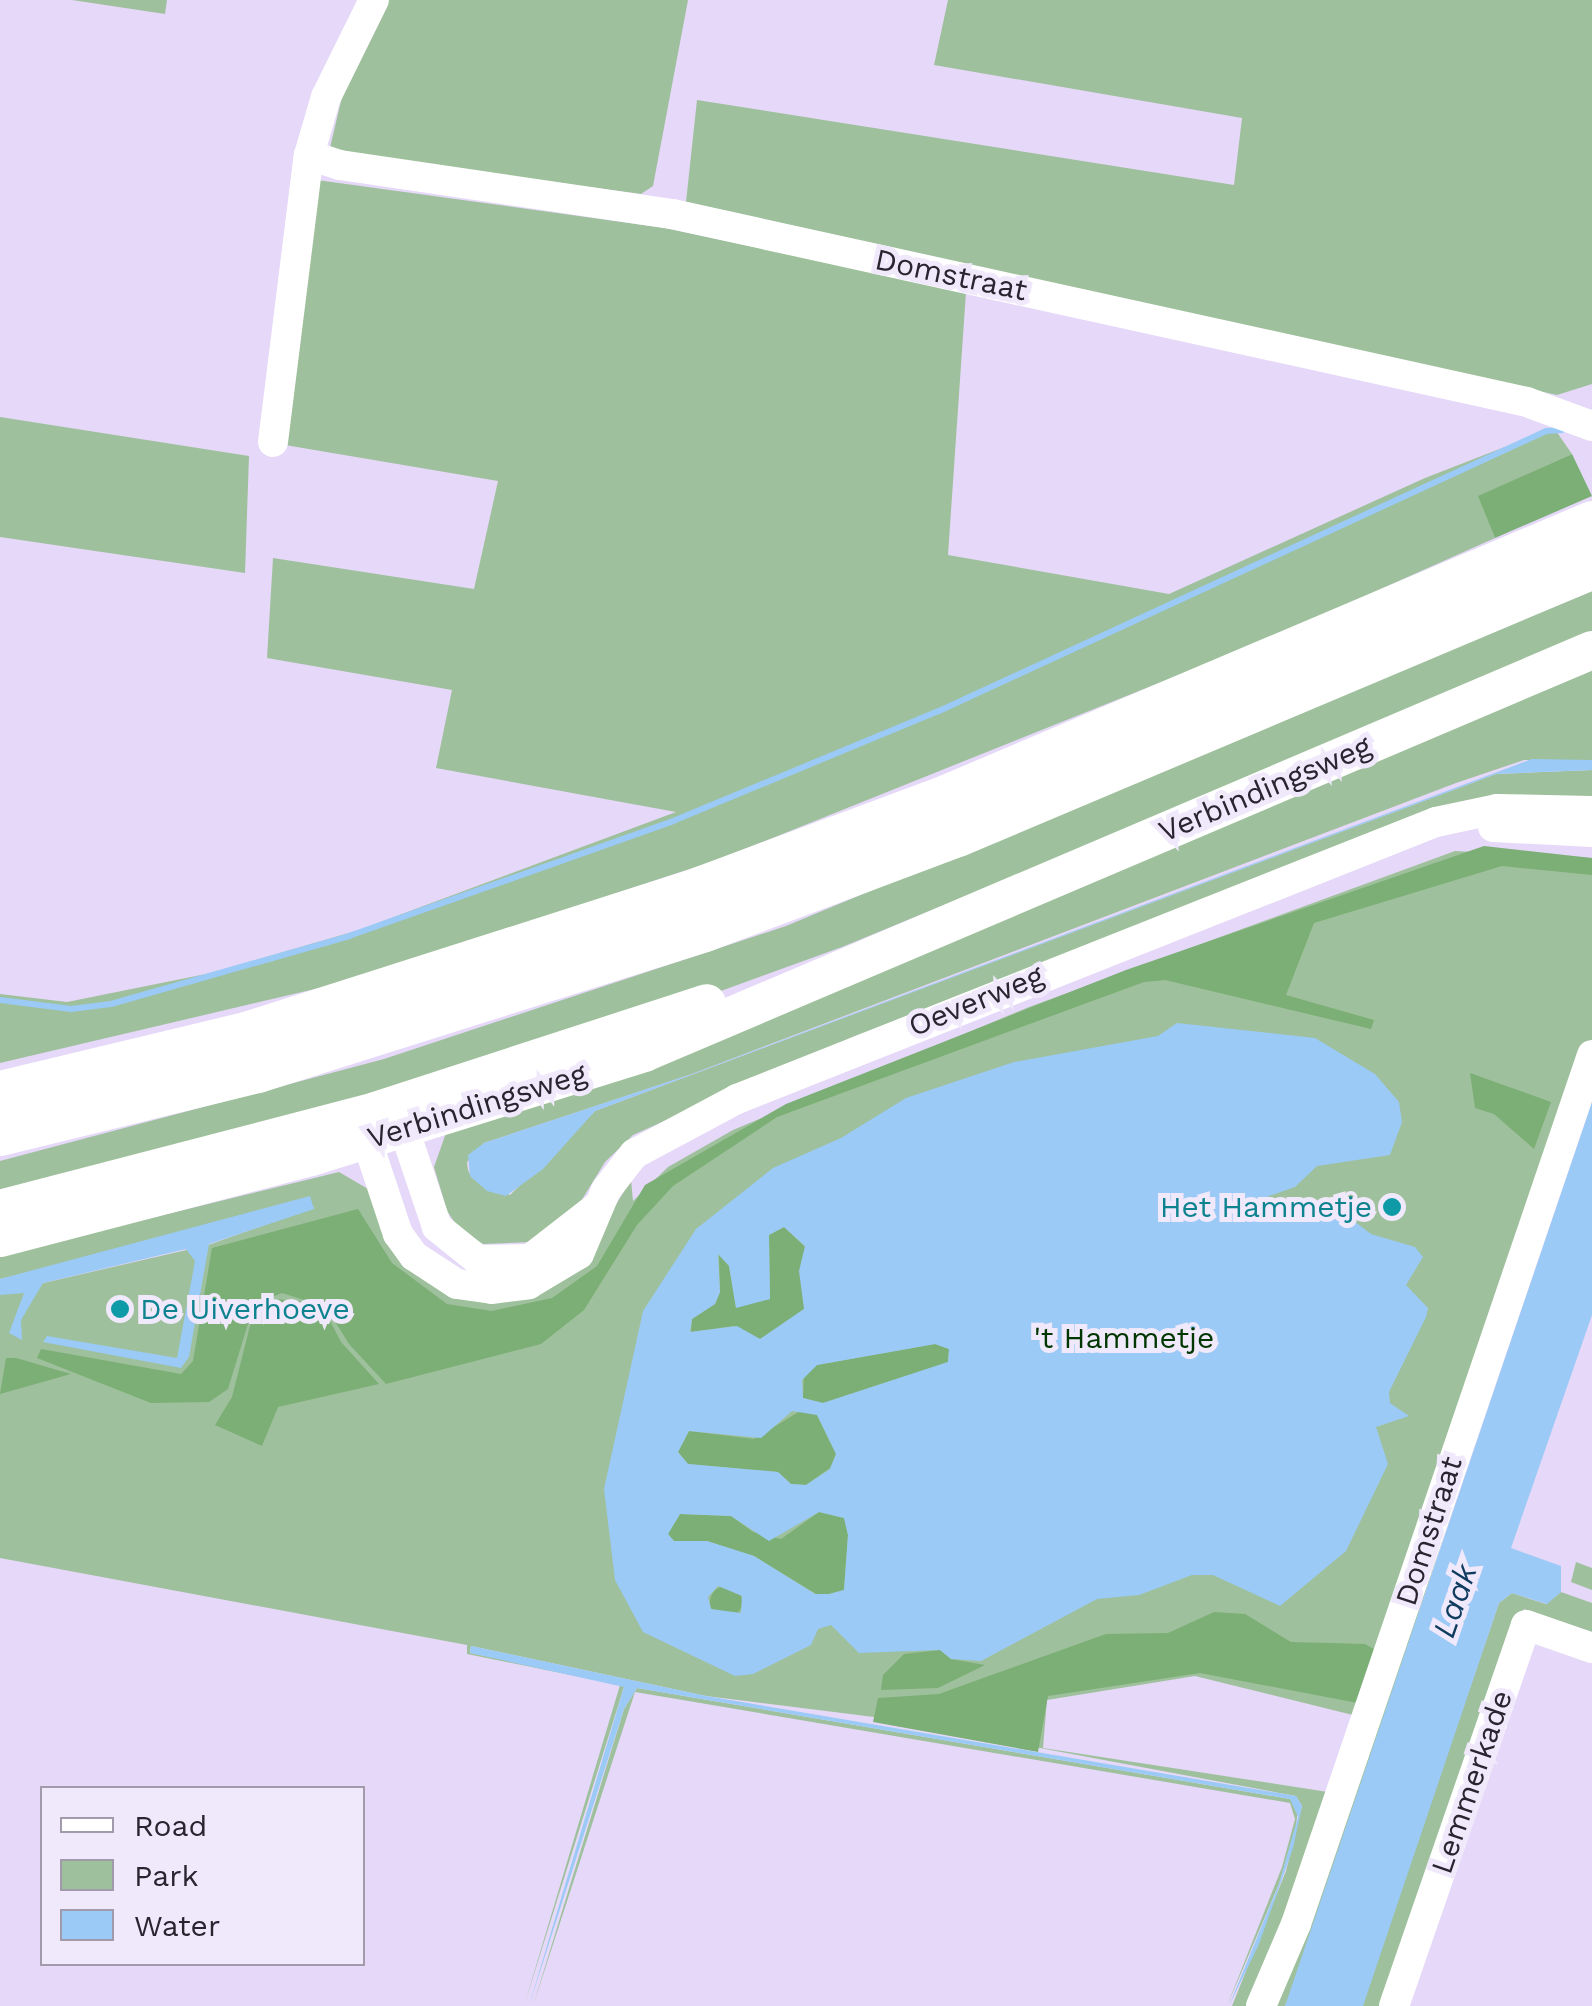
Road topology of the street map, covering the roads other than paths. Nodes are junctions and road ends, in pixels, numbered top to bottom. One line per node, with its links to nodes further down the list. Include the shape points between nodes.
1 (374, 0): 2 (street, via 326,97)
2 (309, 155): 3 (street, Domstraat, via 672,214); 4 (street)
3 (1591, 421)
4 (273, 442)
5 (1592, 523): 12 (highway, via 946,796 692,892 249,1033)
6 (1592, 566): 14 (highway, via 957,834 704,929 276,1065)
7 (1592, 650): 13 (main road, Verbindingsweg, via 937,925)
8 (1592, 810): 10 (street, Oeverweg, via 1484,810 1426,825)
9 (1592, 832): 10 (street, Oeverweg, via 1481,827)
10 (1387, 846): 13 (street, Oeverweg, via 737,1098 634,1154 598,1206 579,1254 548,1277 511,1289 457,1284 427,1267 398,1234)
11 (1592, 1055): 18 (street, Domstraat, via 1313,1875)
12 (0, 1093)
13 (382, 1127): 15 (main road, Verbindingsweg); 16 (main road, Verbindingsweg)
14 (0, 1133)
15 (0, 1209)
16 (0, 1238)
17 (1592, 1648): 19 (street, Lemmerkade, via 1526,1624)
18 (1260, 2006)
19 (1394, 2006)

